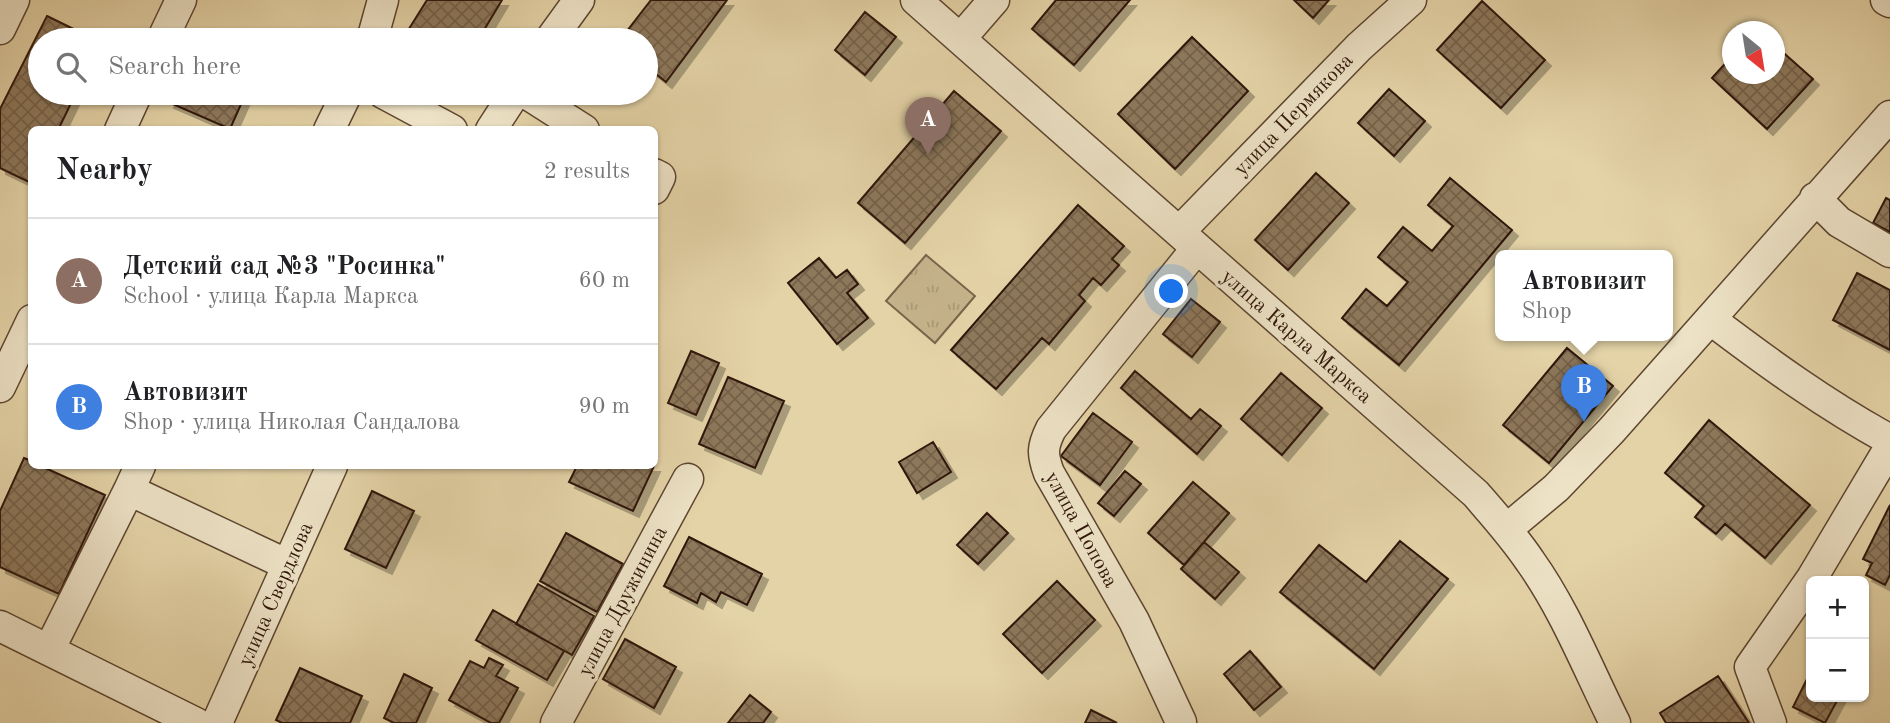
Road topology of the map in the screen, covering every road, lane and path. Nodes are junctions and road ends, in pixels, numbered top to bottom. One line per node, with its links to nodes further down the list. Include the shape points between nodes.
1 (14, 0): 11 (street)
2 (181, 0): 8 (street)
3 (383, 0): 9 (street)
4 (579, 0): 10 (street)
5 (916, 0): 12 (street, улица Карла Маркса)
6 (994, 0): 12 (street)
7 (1411, 0): 25 (street, улица Пермякова, via 1359,47)
8 (168, 28)
9 (375, 28)
10 (559, 28)
11 (0, 29)
12 (961, 38): 25 (street, улица Карла Маркса)
13 (131, 105): 19 (street)
14 (341, 105): 20 (street)
15 (405, 105): 21 (street)
16 (507, 105): 22 (street)
17 (545, 105): 23 (street)
18 (1889, 117): 24 (street)
19 (122, 126)
20 (331, 126)
21 (445, 126)
22 (494, 126)
23 (578, 126)
24 (1815, 198): 26 (street, via 1839,222); 27 (street)
25 (1188, 240): 35 (street, улица Карла Маркса, via 1451,472); 39 (street, улица Попова, via 1043,444 1049,473 1134,621)
26 (1890, 251)
27 (1710, 319): 30 (street, via 1842,414); 35 (street, via 1580,464)
28 (28, 328): 29 (street)
29 (0, 387)
30 (1890, 440)
31 (1890, 447): 44 (street, via 1812,578 1750,667)
32 (331, 469): 36 (street, улица Свердлова)
33 (134, 478): 36 (street); 38 (street)
34 (688, 479): 42 (street, улица Дружинина)
35 (1507, 529): 43 (street, улица Карла Маркса, via 1553,598)
36 (288, 565): 41 (street, улица Свердлова)
37 (0, 626): 38 (street)
38 (49, 650): 40 (street)
39 (1181, 722)
40 (196, 723)
41 (217, 723)
42 (556, 723)
43 (1615, 723)
44 (1771, 723)

